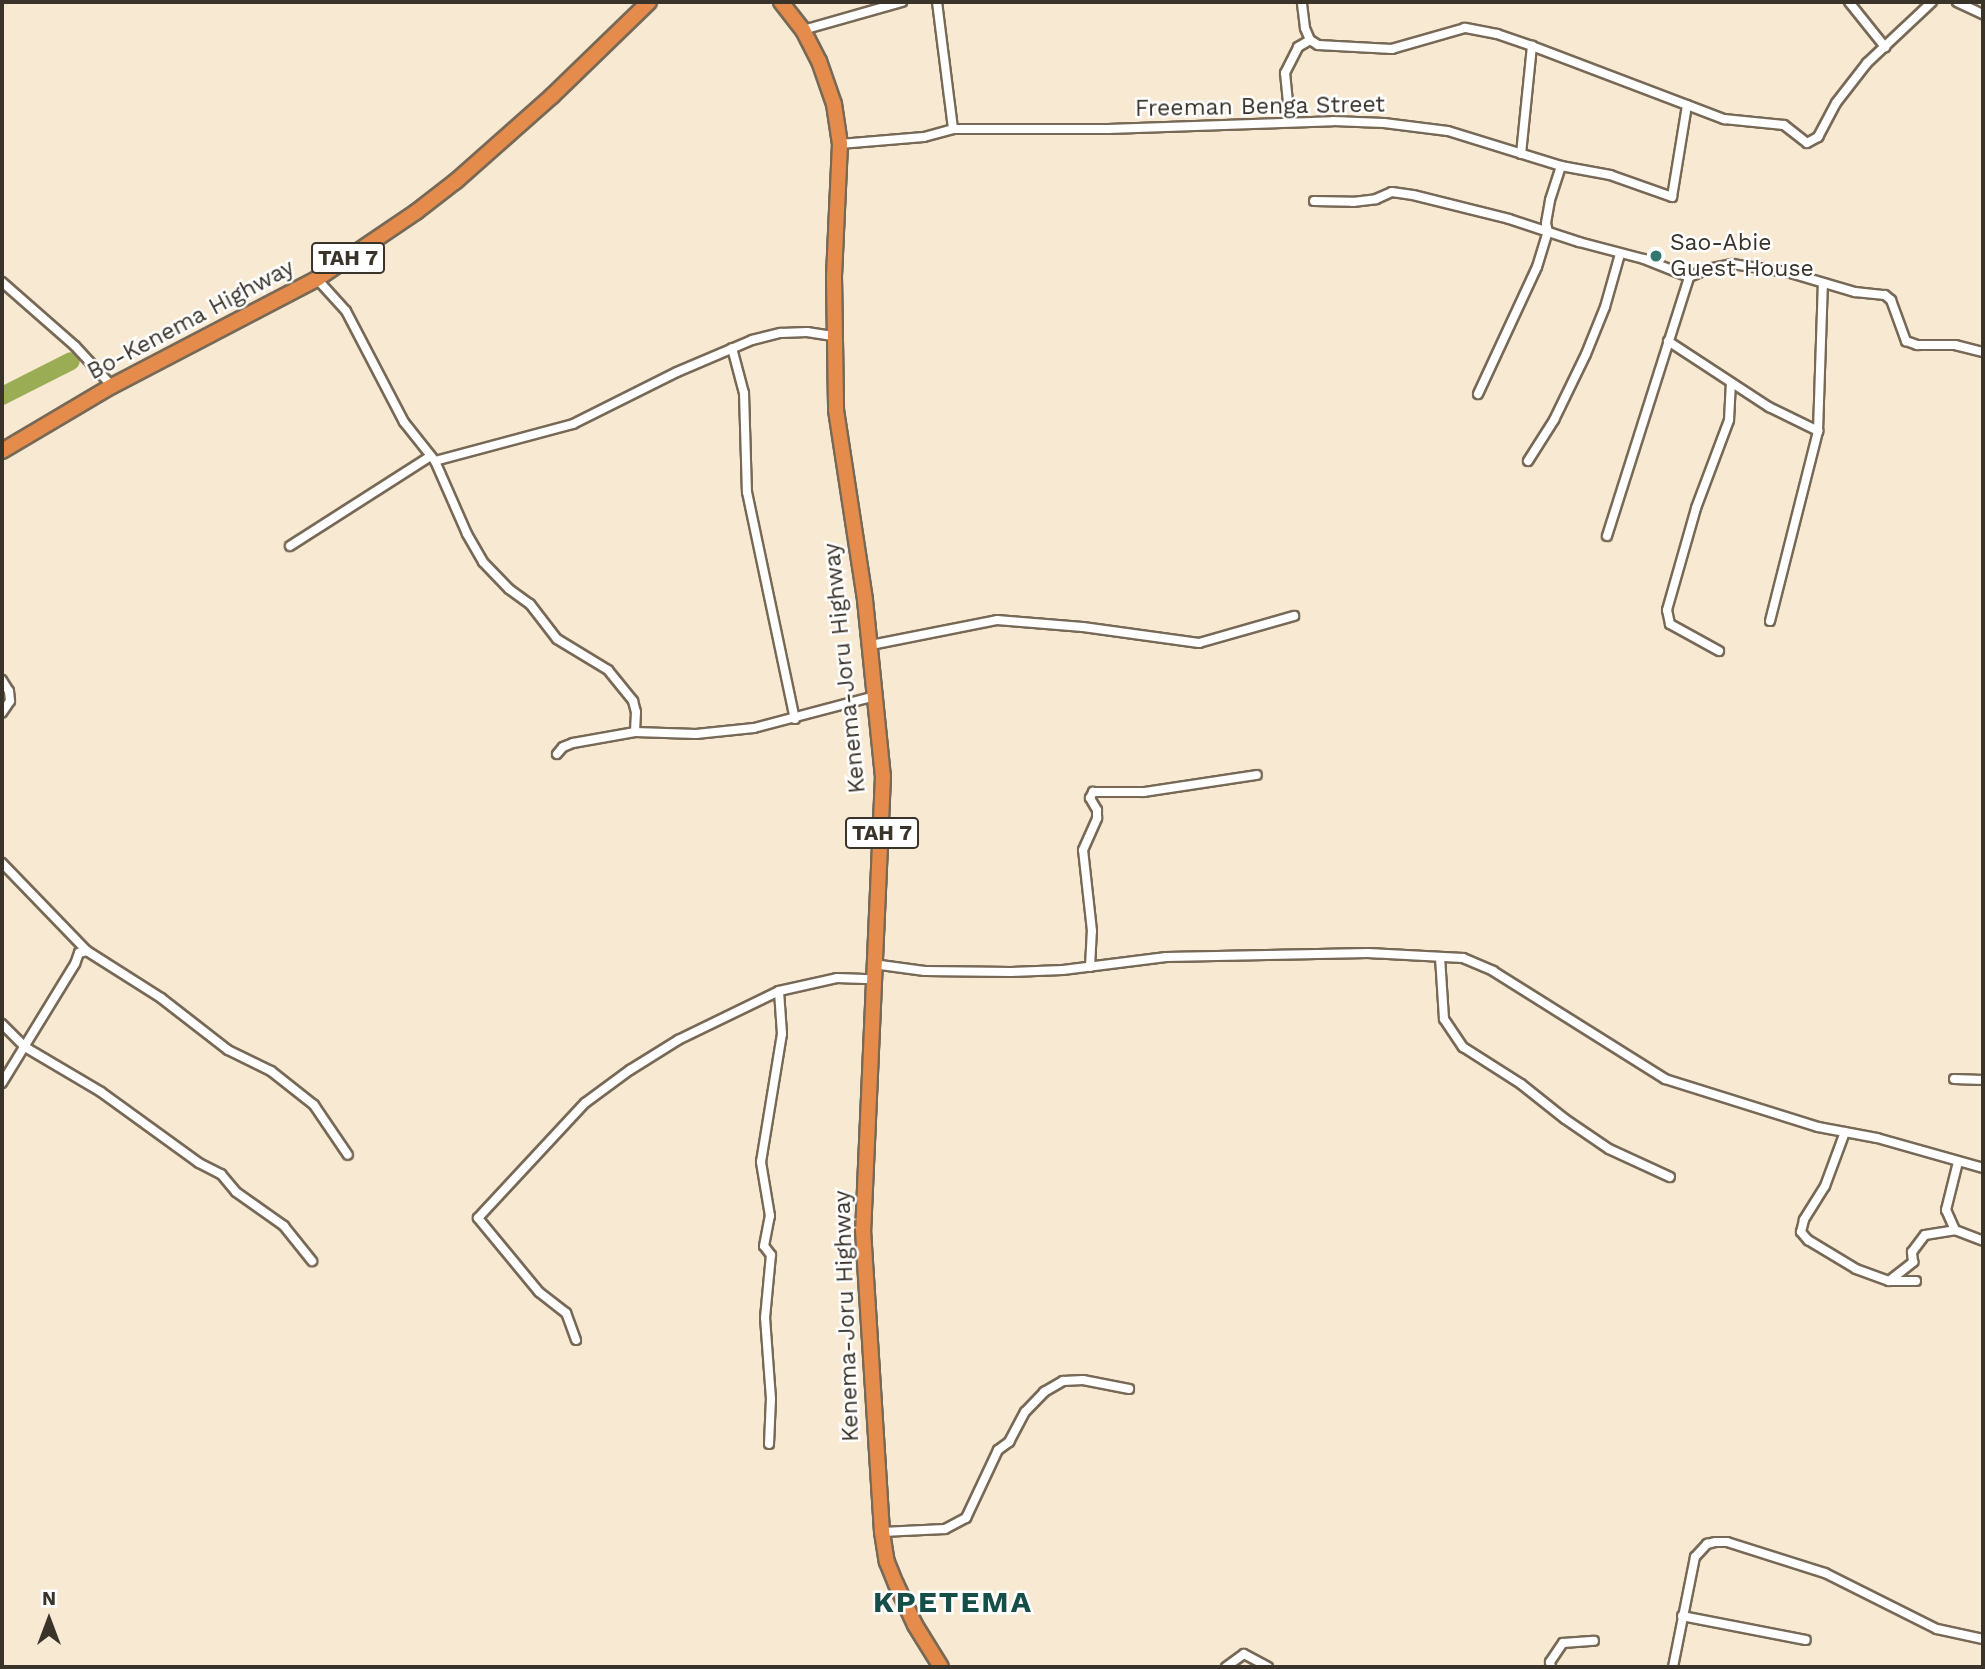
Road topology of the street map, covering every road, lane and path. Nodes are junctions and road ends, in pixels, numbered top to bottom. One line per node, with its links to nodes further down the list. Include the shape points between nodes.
1 (649, 2): 24 (highway, Bo-Kenema Highway / TAH 7, via 456,181)
2 (781, 2): 10 (highway, Kenema-Joru Highway / TAH 7)
3 (901, 2): 10 (street)
4 (937, 2): 16 (street)
5 (1302, 2): 11 (street)
6 (1849, 2): 13 (street)
7 (1932, 2): 13 (street)
8 (1957, 2): 9 (street)
9 (1983, 14)
10 (803, 30): 17 (highway, Kenema-Joru Highway / TAH 7, via 828,83)
11 (1310, 40): 12 (street, via 1318,45 1392,49 1465,28); 15 (street, via 1297,47 1285,73)
12 (1532, 46): 14 (street); 18 (street)
13 (1885, 47): 14 (street, via 1836,103 1818,137 1807,144 1784,125 1724,119)
14 (1687, 105): 19 (street, Freeman Benga Street, via 1672,197 1610,175)
15 (1290, 122): 16 (street, Freeman Benga Street); 18 (street, Freeman Benga Street, via 1411,125 1448,131)
16 (953, 129): 17 (street, Freeman Benga Street, via 924,137)
17 (840, 144): 27 (highway, Kenema-Joru Highway / TAH 7)
18 (1521, 154): 19 (street, Freeman Benga Street)
19 (1561, 166): 21 (street, via 1550,200)
20 (1314, 201): 21 (street, via 1353,202 1392,192)
21 (1548, 232): 22 (street); 33 (street, via 1528,289)
22 (1620, 254): 23 (street); 37 (street, via 1586,354)
23 (1689, 277): 26 (street, via 1744,264); 28 (street)
24 (317, 279): 32 (highway, Bo-Kenema Highway / TAH 7); 36 (street, via 346,311 404,422)
25 (2, 282): 32 (street, via 75,346)
26 (1823, 283): 30 (street, via 1885,295 1906,341); 34 (street)
27 (833, 336): 29 (street, via 781,333); 42 (highway, Kenema-Joru Highway / TAH 7, via 839,442)
28 (1668, 341): 31 (street); 38 (street)
29 (732, 348): 36 (street, via 573,424); 47 (street, via 744,393 747,492)
30 (1983, 352)
31 (1731, 383): 34 (street); 43 (street, via 1729,420 1696,508 1667,610 1671,624)
32 (112, 386): 35 (highway, Bo-Kenema Highway / TAH 7)
33 (1478, 394)
34 (1818, 431): 41 (street)
35 (2, 451)
36 (433, 458): 39 (street); 48 (street, via 484,562 530,604 557,639 608,670 633,701)
37 (1528, 461)
38 (1607, 536)
39 (290, 546)
40 (1294, 616): 42 (street, via 1199,643 997,620)
41 (1770, 621)
42 (871, 646): 45 (highway, Kenema-Joru Highway / TAH 7)
43 (1719, 651)
44 (2, 680): 46 (street, via 10,701)
45 (875, 696): 47 (street); 54 (highway, Kenema-Joru Highway / TAH 7, via 883,776)
46 (2, 712)
47 (795, 719): 48 (street, via 710,733)
48 (635, 732): 49 (street, via 573,743)
49 (557, 754)
50 (1257, 775): 55 (street, via 1144,792 1093,792 1090,798 1097,818 1083,850 1092,931)
51 (2, 863): 52 (street)
52 (87, 951): 59 (street, via 79,953); 64 (street, via 161,998 228,1050 271,1071 314,1105)
53 (1440, 957): 55 (street, via 1368,953 1166,957); 63 (street, via 1463,958 1493,971 1665,1079 1736,1104); 67 (street, via 1444,1019 1463,1047 1609,1149)
54 (873, 964): 55 (street, via 985,972); 56 (highway, Kenema-Joru Highway / TAH 7)
55 (1090, 967)
56 (872, 979): 57 (street, via 837,978); 76 (highway, Kenema-Joru Highway / TAH 7, via 863,1242)
57 (779, 991): 73 (street, via 678,1040 585,1103 478,1218 539,1292 566,1313); 75 (street, via 782,1034 761,1162 770,1216 764,1246 771,1255 765,1318)
58 (2, 1024): 59 (street)
59 (25, 1046): 62 (street); 70 (street, via 221,1174 236,1192 284,1226)
60 (1954, 1079): 61 (street)
61 (1983, 1080)
62 (2, 1083)
63 (1844, 1132): 65 (street); 71 (street, via 1835,1163 1801,1232 1856,1269)
64 (348, 1155)
65 (1958, 1162): 66 (street); 68 (street, via 1946,1210)
66 (1983, 1168)
67 (1670, 1177)
68 (1955, 1230): 69 (street); 71 (street, via 1925,1236 1912,1252 1913,1262)
69 (1983, 1241)
70 (312, 1261)
71 (1889, 1281): 72 (street)
72 (1916, 1281)
73 (576, 1340)
74 (1129, 1389): 76 (street, via 1083,1380 1063,1381 1044,1392 1025,1412 1009,1442 998,1450 966,1518 945,1529)
75 (769, 1444)
76 (882, 1532): 81 (highway, Kenema-Joru Highway / TAH 7, via 896,1584)
77 (1682, 1616): 78 (street, via 1699,1549 1727,1542 1825,1573 1937,1629); 79 (street); 85 (street)
78 (1983, 1639)
79 (1806, 1640)
80 (1594, 1641): 84 (street, via 1563,1643)
81 (941, 1667)
82 (1226, 1667): 83 (street, via 1244,1654)
83 (1268, 1667)
84 (1551, 1667)
85 (1673, 1667)

